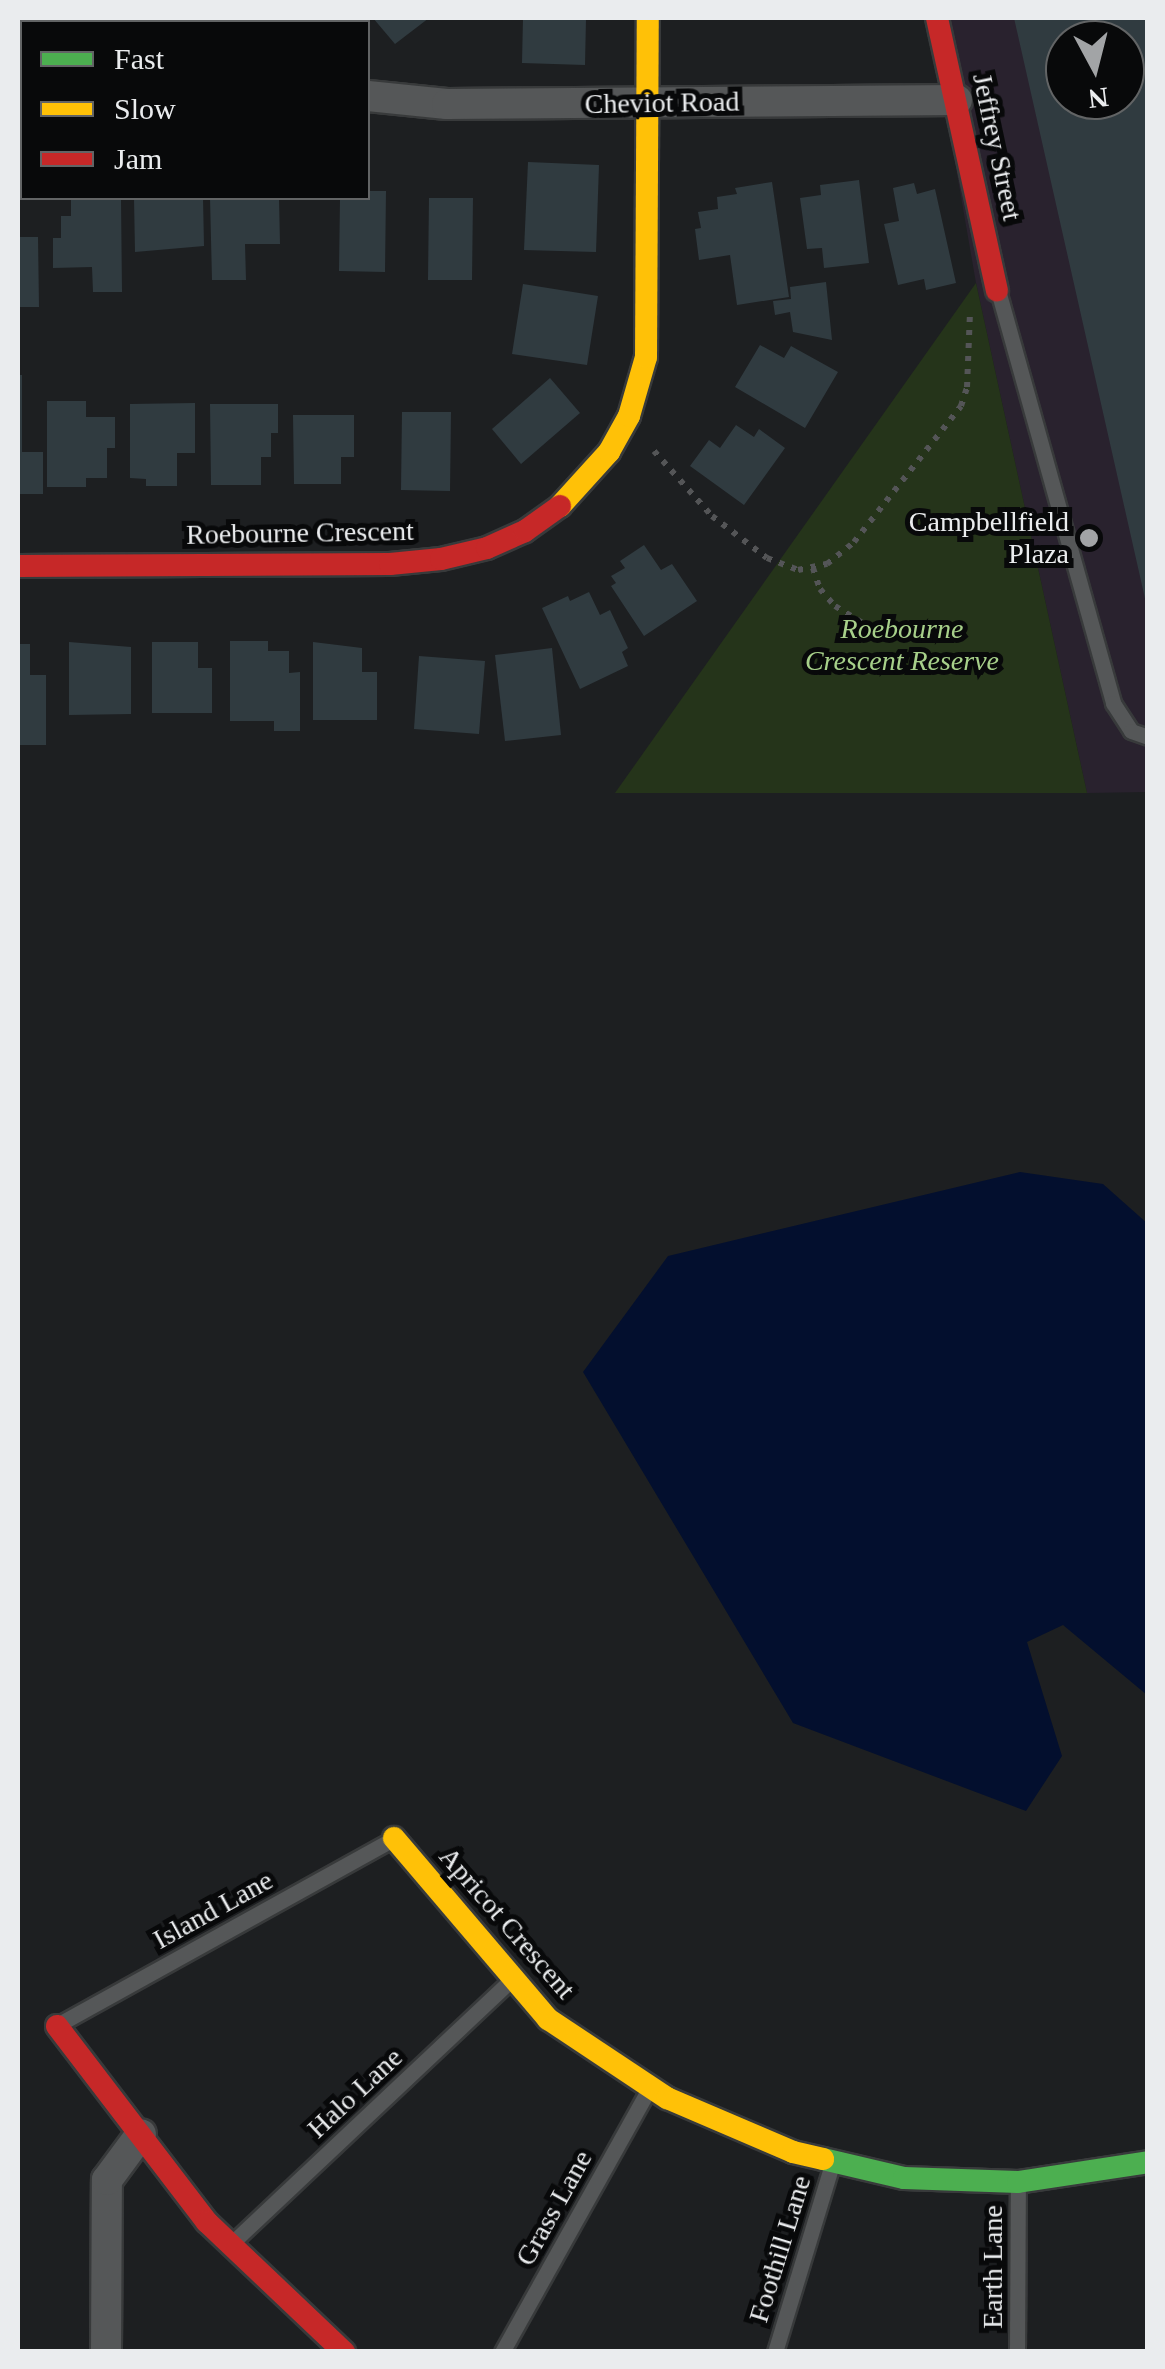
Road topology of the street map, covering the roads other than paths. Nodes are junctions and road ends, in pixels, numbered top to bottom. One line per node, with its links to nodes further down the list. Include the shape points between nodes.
1 (648, 18): 5 (street, Roebourne Crescent)
2 (937, 18): 4 (street, Jeffrey Street)
3 (370, 96): 5 (street, Cheviot Road, via 412,103)
4 (957, 100): 5 (street, Cheviot Road); 6 (street, Jeffrey Street)
5 (648, 102): 7 (street, Roebourne Crescent, via 646,357 610,452 559,507 487,548 441,559)
6 (998, 290): 8 (lane, via 1113,703 1131,731)
7 (18, 566)
8 (1148, 737)
9 (394, 1838): 10 (street, Apricot Crescent); 11 (lane, Island Lane)
10 (514, 1978): 12 (street, Apricot Crescent, via 548,2019); 17 (lane, Halo Lane)
11 (57, 2026): 13 (street)
12 (650, 2088): 14 (street, Apricot Crescent, via 793,2152); 20 (lane, Grass Lane)
13 (141, 2134): 17 (street); 18 (street, via 107,2180)
14 (832, 2162): 16 (street, Apricot Crescent, via 904,2178); 21 (lane, Foothill Lane)
15 (1148, 2162): 16 (street, Apricot Crescent)
16 (1018, 2182): 22 (lane, Earth Lane)
17 (230, 2244): 19 (street)
18 (106, 2352)
19 (344, 2352)
20 (502, 2352)
21 (776, 2352)
22 (1018, 2352)

